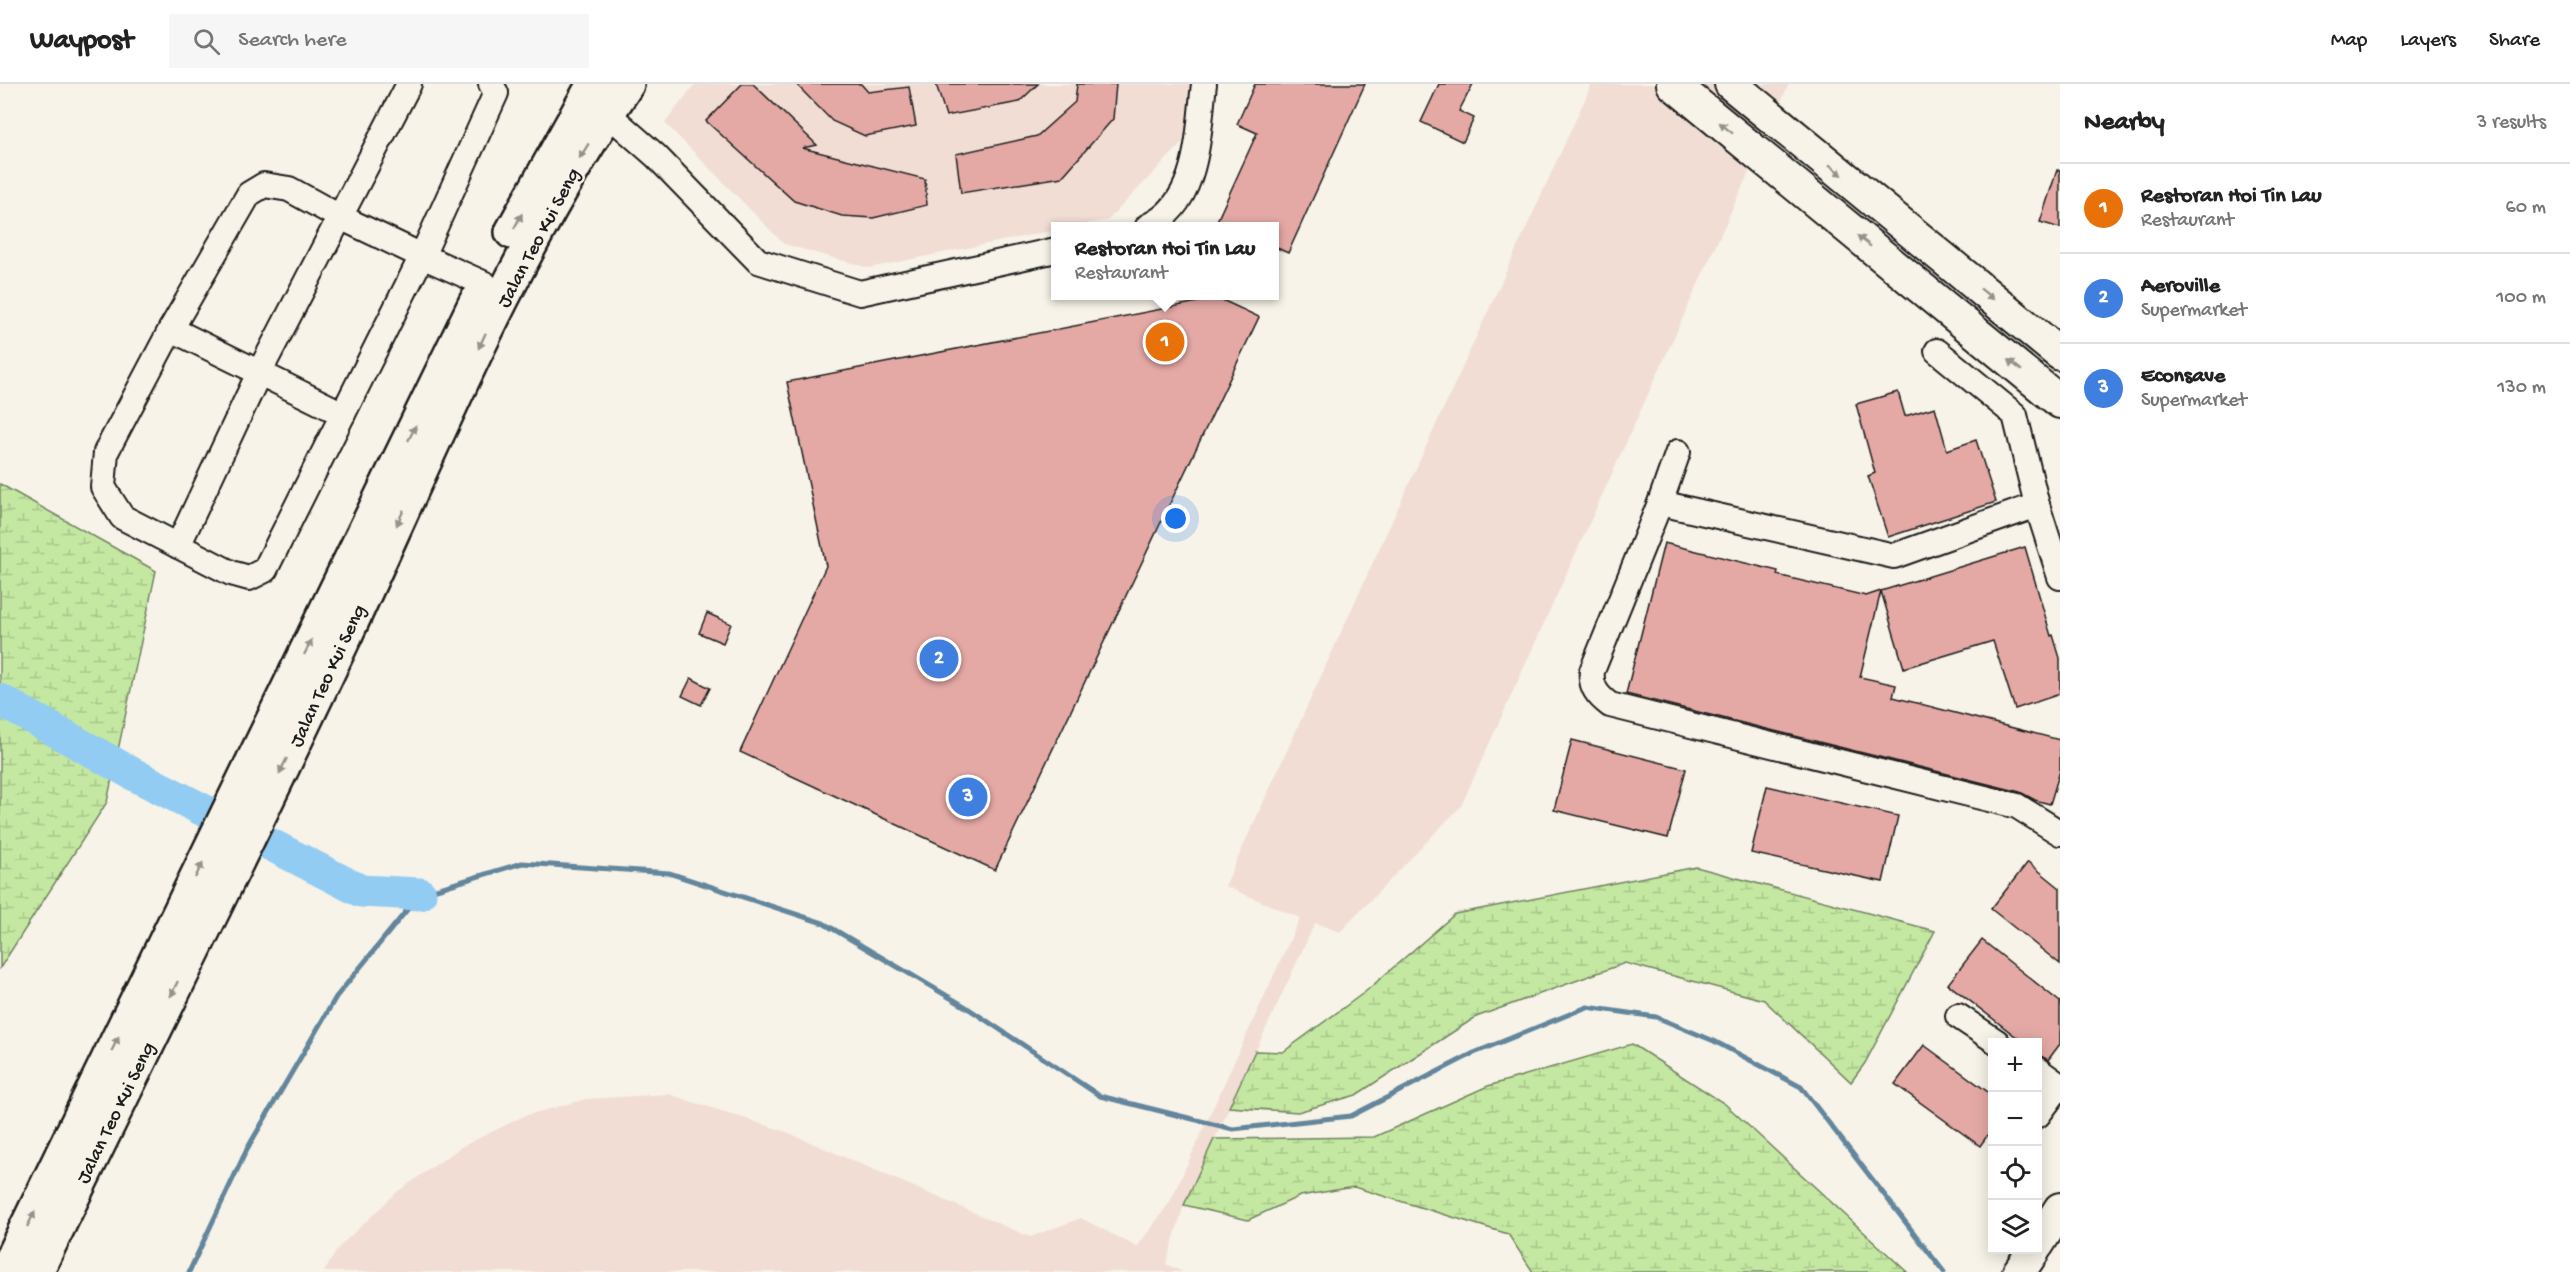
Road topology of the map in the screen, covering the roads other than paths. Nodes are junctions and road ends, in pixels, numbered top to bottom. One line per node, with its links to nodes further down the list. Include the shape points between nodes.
1 (409, 84): 9 (street)
2 (491, 84): 12 (street, via 496,93)
3 (594, 84): 13 (highway, Jalan Teo Kui Seng, one-way to 3)
4 (627, 84): 8 (highway, Jalan Teo Kui Seng)
5 (1204, 84): 10 (street, via 1195,161 1187,183 1176,206)
6 (1672, 84): 18 (main road, one-way to 6)
7 (1731, 84): 16 (main road, one-way to 16)
8 (607, 114): 11 (street, via 656,156 758,261 860,293); 25 (highway, Jalan Teo Kui Seng, one-way to 25, via 515,270)
9 (338, 216): 12 (street); 14 (street, via 289,189 264,185 249,194); 17 (street)
10 (1154, 222)
11 (1051, 251)
12 (422, 256): 13 (street); 19 (street)
13 (485, 284): 25 (highway, Jalan Teo Kui Seng, one-way to 13)
14 (171, 329): 17 (street); 23 (street, via 106,452 103,488 122,517)
15 (1937, 351): 22 (street, via 2015,415)
16 (2060, 354)
17 (259, 373): 19 (street); 23 (street)
18 (2060, 402)
19 (343, 414): 23 (street, via 265,570 249,578)
20 (1678, 452): 21 (street)
21 (1660, 503): 22 (street, via 1894,556); 26 (street, via 1592,671 1591,681 1602,699 1610,705 2017,806)
22 (2037, 505): 24 (street)
23 (178, 546)
24 (2060, 578)
25 (295, 706): 27 (highway, Jalan Teo Kui Seng)
26 (2058, 828)
27 (187, 929): 37 (highway, Jalan Teo Kui Seng, one-way to 27); 38 (highway, Jalan Teo Kui Seng, one-way to 38)
28 (1958, 1016): 29 (street)
29 (1991, 1038)
30 (2042, 1073): 31 (street)
31 (2060, 1086): 32 (street)
32 (2042, 1109)
33 (2060, 1209): 35 (main road)
34 (2060, 1219): 36 (main road)
35 (2042, 1237)
36 (2042, 1241)
37 (5, 1272)
38 (36, 1272)

